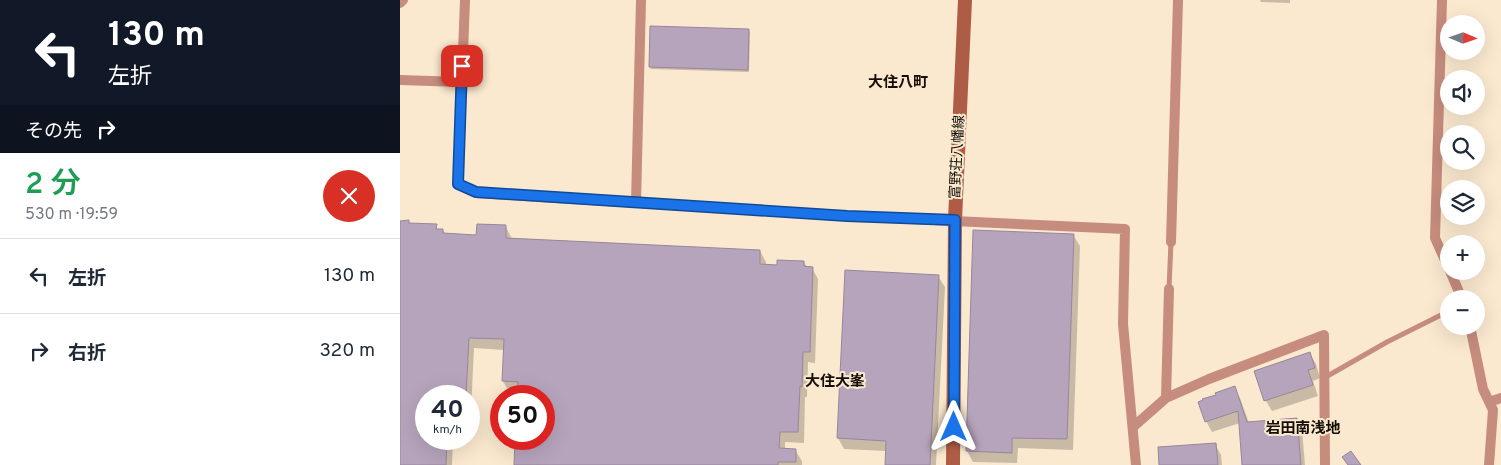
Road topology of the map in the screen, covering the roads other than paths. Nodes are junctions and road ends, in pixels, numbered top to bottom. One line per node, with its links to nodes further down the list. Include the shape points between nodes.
1 (403, 0): 7 (street)
2 (465, 0): 9 (street)
3 (641, 0): 10 (street)
4 (964, 0): 11 (main road, 富野荘八幡線)
5 (1178, 0): 12 (street)
6 (1442, 0): 13 (street, via 1436,238)
7 (400, 3)
8 (400, 80): 9 (street)
9 (461, 82): 10 (street, via 458,184 476,192)
10 (636, 202): 11 (street)
11 (955, 220): 21 (street, via 1125,229 1123,324); 22 (main road, 富野荘八幡線)
12 (1170, 242): 14 (lane)
13 (1440, 248)
14 (1169, 289): 18 (street)
15 (1440, 316): 17 (lane)
16 (1472, 335): 20 (street, via 1483,389)
17 (1324, 378): 18 (street, via 1324,335); 24 (street)
18 (1166, 398): 21 (street)
19 (1501, 398): 20 (street)
20 (1489, 402): 25 (street, via 1492,410)
21 (1133, 427): 23 (street)
22 (953, 465)
23 (1136, 465)
24 (1325, 465)
25 (1489, 465)

